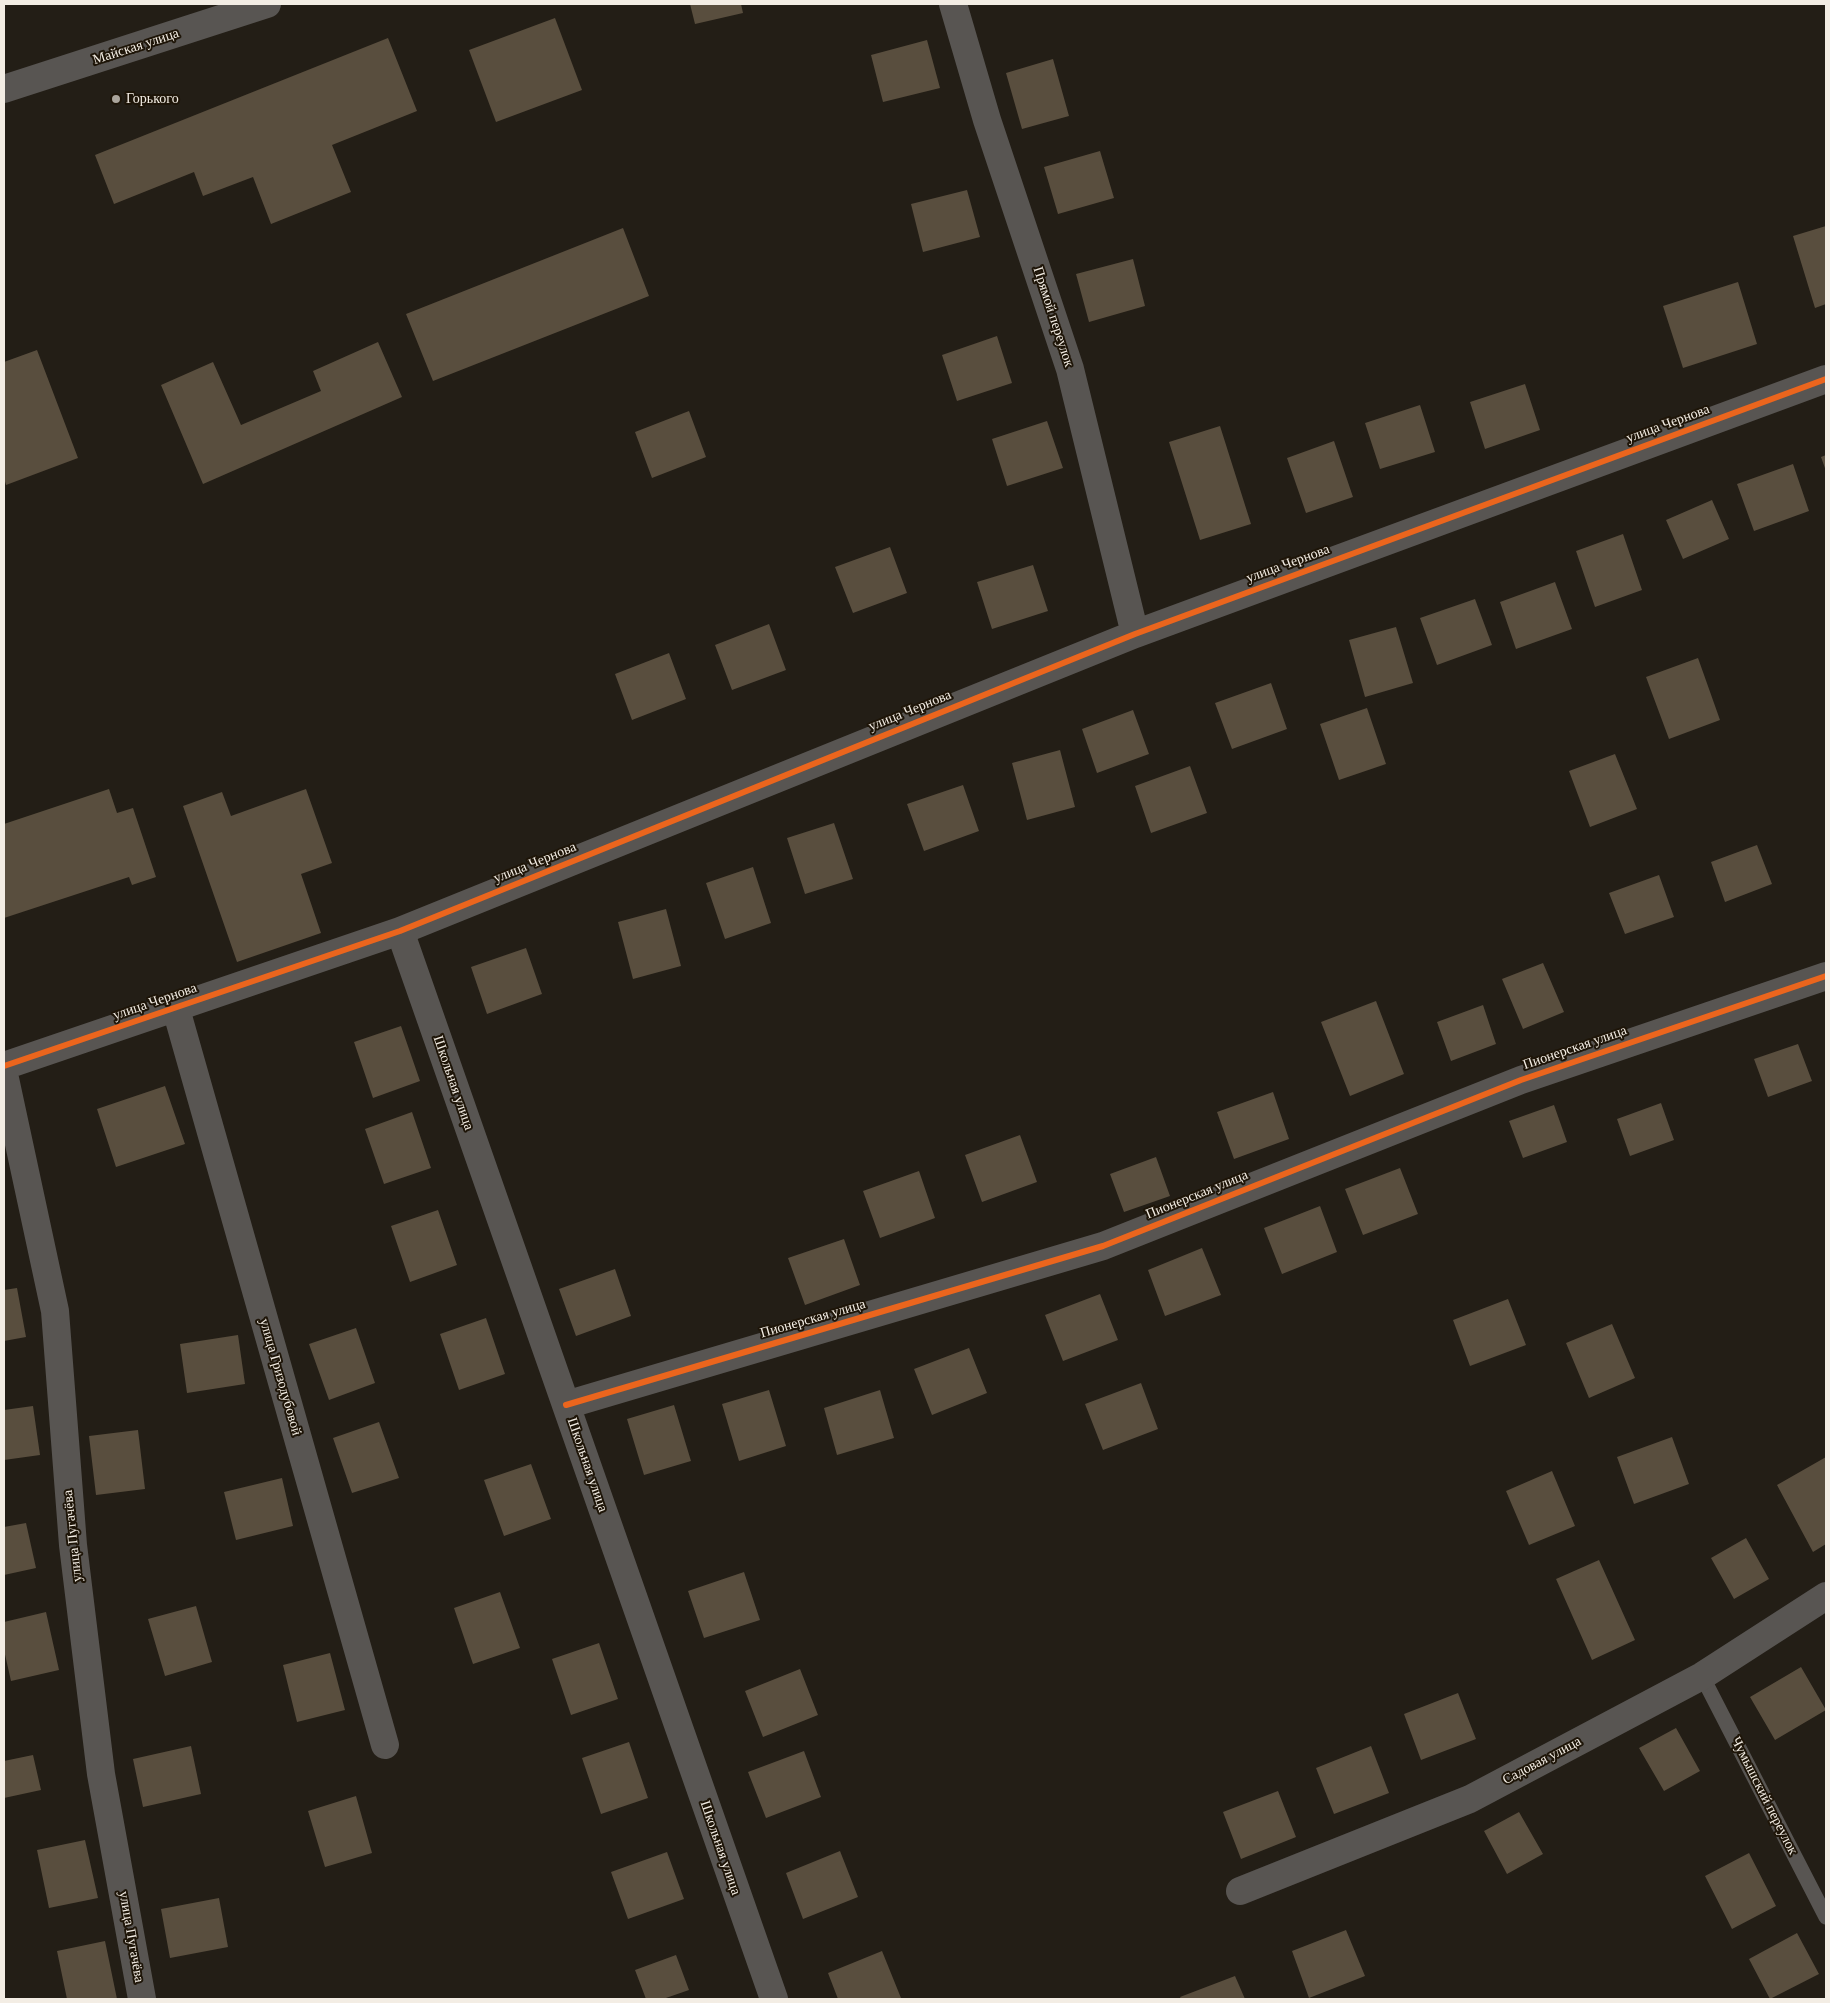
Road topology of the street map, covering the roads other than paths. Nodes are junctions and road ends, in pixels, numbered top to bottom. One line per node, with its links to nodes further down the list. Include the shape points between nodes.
1 (267, 4): 3 (street, Майская улица)
2 (953, 4): 5 (street, Прямой переулок, via 987,120 1070,369)
3 (4, 90)
4 (1826, 379): 5 (street, улица Чернова)
5 (1135, 634): 6 (street, улица Чернова)
6 (400, 931): 8 (street, улица Чернова); 11 (street, Школьная улица)
7 (1826, 976): 11 (street, Пионерская улица, via 1521,1080 1103,1246)
8 (176, 1009): 9 (street, улица Чернова); 14 (street, улица Гризодубовой)
9 (4, 1066)
10 (4, 1074): 17 (street, улица Пугачёва, via 55,1310 73,1544 100,1764)
11 (566, 1405): 18 (street, Школьная улица)
12 (1826, 1596): 13 (street, Садовая улица)
13 (1702, 1676): 15 (street, Садовая улица, via 1470,1799); 16 (lane, Чумышский переулок)
14 (384, 1745)
15 (1240, 1891)
16 (1826, 1917)
17 (142, 1999)
18 (774, 1999)

